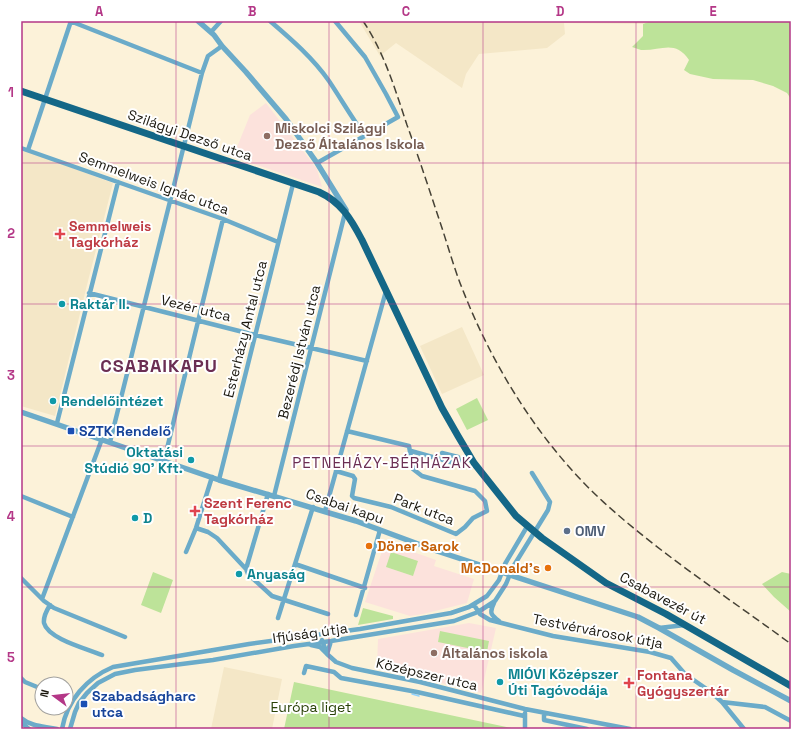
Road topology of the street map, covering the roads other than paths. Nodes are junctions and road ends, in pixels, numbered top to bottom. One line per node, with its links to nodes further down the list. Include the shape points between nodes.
1 (70, 21): 8 (street); 10 (street)
2 (198, 21): 6 (street)
3 (221, 21): 6 (street)
4 (270, 21): 11 (street, via 290,38 329,81)
5 (335, 21): 11 (street, via 365,57 398,117)
6 (211, 32): 7 (street)
7 (222, 46): 8 (street, via 208,56); 15 (street, via 286,119)
8 (202, 73): 12 (street)
9 (21, 92): 10 (main road, Szilágyi Dezső utca)
10 (46, 100): 12 (main road, Szilágyi Dezső utca); 14 (street)
11 (365, 136): 15 (street)
12 (184, 147): 17 (main road, Szilágyi Dezső utca); 19 (street)
13 (21, 148): 14 (street, Semmelweis Ignác utca)
14 (28, 150): 16 (street, Semmelweis Ignác utca)
15 (317, 163): 18 (street)
16 (118, 182): 19 (street, Semmelweis Ignác utca); 25 (street)
17 (293, 184): 20 (main road, Szilágyi Dezső utca, via 319,192); 23 (street, Esterházy Antal utca)
18 (330, 187): 20 (street); 21 (street)
19 (171, 200): 22 (street, Semmelweis Ignác utca); 26 (street)
20 (332, 200): 21 (main road, Szilágyi Dezső utca)
21 (348, 215): 24 (main road, Csabavezér út); 29 (street, Bezerédj István utca)
22 (223, 219): 23 (street, Semmelweis Ignác utca); 27 (street)
23 (278, 242): 28 (street, Esterházy Antal utca)
24 (386, 291): 30 (street); 48 (main road, Csabavezér út, via 442,408 474,463 516,516)
25 (89, 293): 26 (street, Vezér utca); 32 (street)
26 (144, 307): 27 (street, Vezér utca); 35 (street)
27 (198, 319): 28 (street, Vezér utca); 38 (street)
28 (255, 335): 29 (street, Vezér utca); 42 (street, Esterházy Antal utca)
29 (312, 348): 30 (street, Vezér utca); 43 (street, Bezerédj István utca)
30 (367, 361): 33 (street)
31 (21, 412): 32 (street, Csabai kapu)
32 (57, 423): 34 (street, Csabai kapu)
33 (347, 431): 36 (street, via 409,446); 39 (street)
34 (102, 439): 35 (street, Csabai kapu); 47 (street)
35 (110, 442): 38 (street, Csabai kapu)
36 (411, 451): 37 (street, via 454,463 459,461 458,457); 39 (street, Park utca, via 413,469 422,476 475,491 485,500 487,510 473,518 456,534 391,508 354,498 352,496 356,479)
37 (442, 453)
38 (164, 461): 41 (street, Csabai kapu)
39 (336, 471): 46 (street)
40 (532, 473): 51 (street, Ifjúság útja, via 550,502 548,510)
41 (212, 477): 42 (street, Csabai kapu); 49 (street)
42 (219, 480): 43 (street, Csabai kapu)
43 (271, 495): 45 (street, Csabai kapu); 54 (street, Bezerédj István utca)
44 (21, 496): 47 (street)
45 (313, 507): 46 (street, Csabai kapu); 53 (street)
46 (325, 511): 50 (street, Csabai kapu)
47 (73, 517): 59 (street)
48 (528, 525): 51 (main road, Csabavezér út); 55 (street, Ifjúság útja)
49 (196, 528): 52 (street); 54 (street, via 217,538)
50 (380, 530): 55 (street, Csabai kapu); 58 (street)
51 (534, 531): 56 (street, Ifjúság útja); 69 (main road, Csabavezér út, via 606,582)
52 (186, 552)
53 (295, 564): 58 (street); 60 (street)
54 (246, 569): 60 (street, via 248,574 272,596)
55 (502, 572): 56 (street, Csabai kapu); 63 (street, Ifjúság útja, via 487,596)
56 (510, 575): 61 (street, Ifjúság útja); 70 (street, Csabai kapu, via 638,617)
57 (21, 578): 59 (street)
58 (364, 588): 66 (street)
59 (42, 599): 62 (street)
60 (284, 599): 65 (street); 67 (street)
61 (494, 602): 64 (street, Ifjúság útja); 68 (street, via 491,614)
62 (50, 605): 73 (street); 79 (street, via 44,622 53,635)
63 (474, 605): 64 (street); 71 (street, Ifjúság útja, via 444,614)
64 (478, 612): 68 (street, Testvérvárosok útja, via 490,620); 76 (street, Ifjúság útja, via 454,621)
65 (328, 614)
66 (356, 615)
67 (278, 618)
68 (501, 622): 90 (street, Testvérvárosok útja, via 553,636 666,656)
69 (677, 624): 70 (street); 87 (main road, Csabavezér út, via 686,625)
70 (659, 628): 89 (street, Csabai kapu)
71 (335, 632): 72 (street, Ifjúság útja); 74 (street, Ifjúság útja)
72 (321, 635): 74 (street, Ifjúság útja); 75 (street)
73 (125, 637)
74 (294, 637): 99 (street, Ifjúság útja, via 113,667 91,679 73,699)
75 (323, 642): 76 (street, Ifjúság útja); 77 (street, Ifjúság útja); 78 (street)
76 (332, 642): 78 (street)
77 (305, 644): 78 (street, Középszer utca, via 320,647); 96 (street, Ifjúság útja, via 115,674 98,683 87,694 75,712)
78 (327, 654): 81 (street, Középszer utca, via 336,662)
79 (102, 655)
80 (304, 673): 85 (street, Középszer utca, via 306,666 334,672 341,678)
81 (378, 673): 83 (street, Középszer utca); 85 (street)
82 (21, 678): 84 (street)
83 (420, 682): 88 (street); 91 (street, Középszer utca)
84 (23, 683): 86 (street)
85 (375, 684): 88 (street, Középszer utca)
86 (34, 686)
87 (791, 686)
88 (417, 692): 93 (street, Középszer utca)
89 (791, 700)
90 (722, 702): 95 (street, via 764,707); 103 (street, Testvérvárosok útja)
91 (525, 709): 92 (street, Középszer utca); 93 (street)
92 (544, 713): 101 (street, Középszer utca, via 544,720); 102 (street, Középszer utca)
93 (524, 716): 100 (street)
94 (21, 718): 97 (street, via 23,724); 98 (street, via 34,725)
95 (791, 721)
96 (70, 728)
97 (30, 729)
98 (57, 729)
99 (62, 729)
100 (525, 729)
101 (587, 729)
102 (630, 729)
103 (744, 729)

